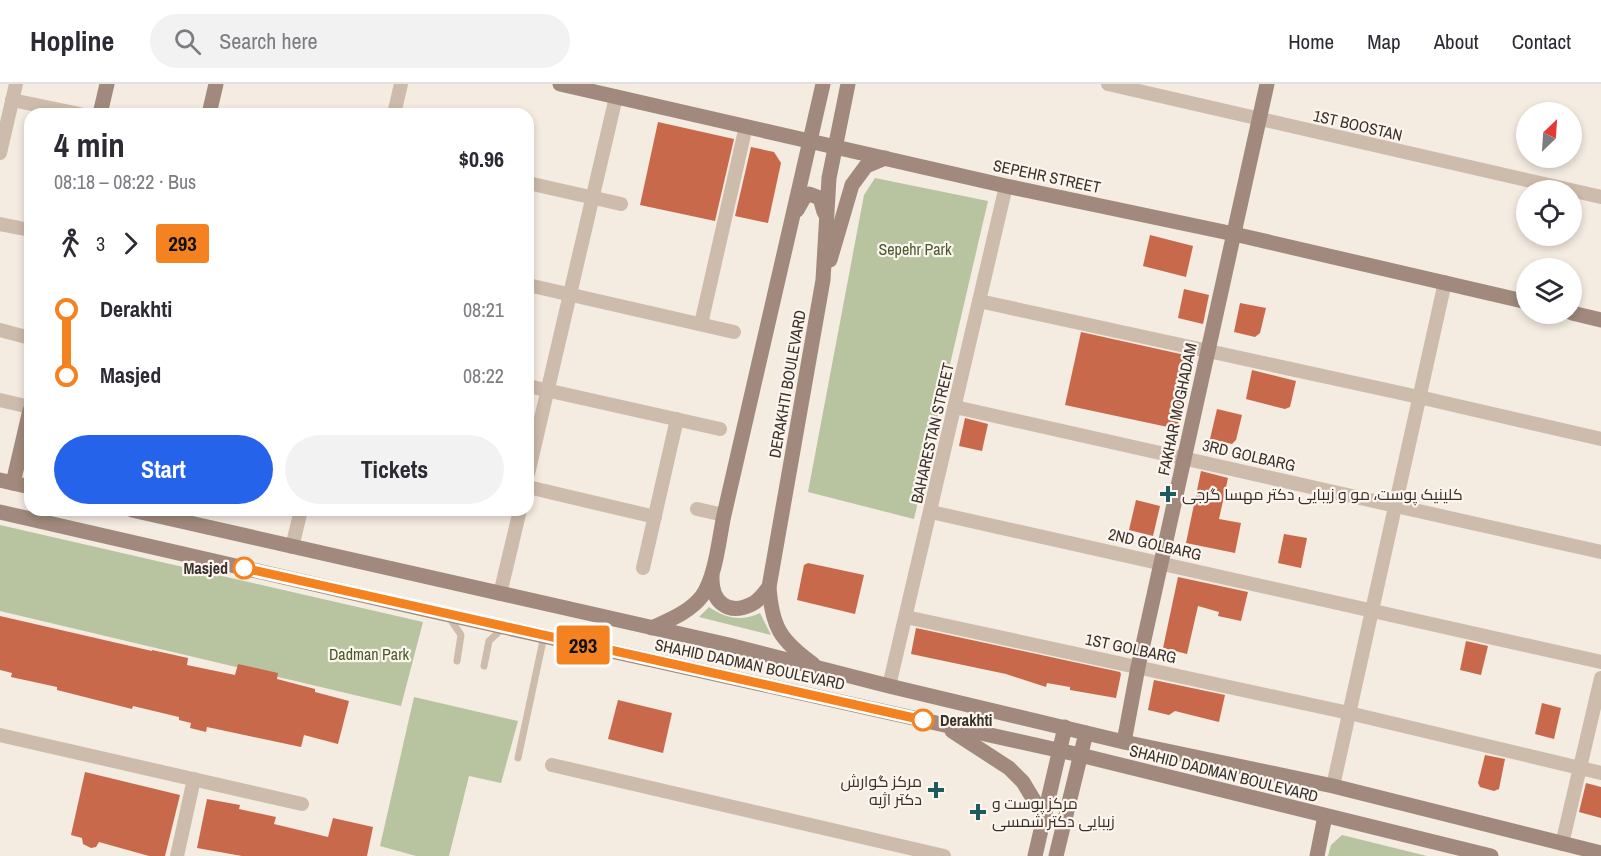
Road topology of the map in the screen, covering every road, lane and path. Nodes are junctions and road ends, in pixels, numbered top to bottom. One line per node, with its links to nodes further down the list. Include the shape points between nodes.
1 (16, 84): 11 (street)
2 (107, 84): 13 (main road)
3 (216, 84): 14 (main road)
4 (401, 84): 15 (street)
5 (560, 84): 10 (main road, SEPEHR STREET)
6 (823, 84): 19 (main road, DERAKHTI BOULEVARD)
7 (848, 84): 20 (main road, DERAKHTI BOULEVARD)
8 (1108, 84): 17 (street, 1ST BOOSTAN)
9 (1267, 84): 17 (main road, FAKHAR MOGHADAM)
10 (616, 97): 18 (main road, SEPEHR STREET); 25 (street)
11 (12, 100): 12 (street); 16 (street)
12 (51, 108)
13 (101, 108)
14 (213, 108)
15 (395, 108)
16 (4, 117): 21 (street)
17 (1260, 119): 26 (street, 1ST BOOSTAN); 32 (main road, FAKHAR MOGHADAM)
18 (746, 126): 19 (main road, SEPEHR STREET); 41 (street)
19 (809, 141): 20 (main road, SEPEHR STREET); 28 (main road, DERAKHTI BOULEVARD)
20 (834, 147): 22 (main road, SEPEHR STREET); 29 (main road, DERAKHTI BOULEVARD)
21 (0, 153)
22 (885, 158): 24 (main road, SEPEHR STREET); 33 (main road, via 866,166 852,185)
23 (534, 184): 25 (street)
24 (1006, 186): 32 (main road, SEPEHR STREET); 38 (street, BAHARESTAN STREET)
25 (592, 197): 27 (street); 36 (street)
26 (1601, 197)
27 (621, 204)
28 (792, 221): 29 (main road, via 809,194 820,198); 65 (main road, DERAKHTI BOULEVARD)
29 (826, 221): 33 (main road, DERAKHTI BOULEVARD)
30 (0, 224): 31 (street)
31 (24, 229)
32 (1234, 234): 34 (main road, SEPEHR STREET); 45 (main road, FAKHAR MOGHADAM)
33 (823, 280): 75 (main road, DERAKHTI BOULEVARD)
34 (1445, 282): 37 (main road, SEPEHR STREET); 48 (street)
35 (534, 286): 36 (street)
36 (570, 294): 41 (street); 47 (street)
37 (1516, 299)
38 (979, 301): 45 (street); 51 (street, BAHARESTAN STREET)
39 (1582, 315): 40 (main road)
40 (1601, 320)
41 (701, 324): 43 (street)
42 (0, 330): 44 (street)
43 (734, 332)
44 (24, 336)
45 (1208, 352): 48 (street); 57 (main road, FAKHAR MOGHADAM)
46 (534, 387): 47 (street)
47 (548, 390): 52 (street); 56 (street)
48 (1419, 397): 55 (street); 61 (street)
49 (0, 400): 50 (street)
50 (24, 407)
51 (955, 407): 57 (street, 3RD GOLBARG); 64 (street, BAHARESTAN STREET)
52 (677, 419): 54 (street); 69 (street)
53 (24, 428): 58 (main road)
54 (720, 429)
55 (1601, 439)
56 (534, 449)
57 (1185, 457): 61 (street, 3RD GOLBARG); 72 (main road, FAKHAR MOGHADAM)
58 (7, 481): 59 (main road)
59 (24, 485)
60 (534, 488): 69 (street)
61 (1395, 505): 71 (street, 3RD GOLBARG); 77 (street)
62 (697, 508): 65 (street)
63 (0, 512): 78 (main road, SHAHID DADMAN BOULEVARD)
64 (931, 512): 72 (street, 2ND GOLBARG); 79 (street, BAHARESTAN STREET)
65 (724, 515): 74 (main road, DERAKHTI BOULEVARD)
66 (158, 516): 70 (main road, SHAHID DADMAN BOULEVARD)
67 (300, 516): 70 (street)
68 (519, 516): 76 (street)
69 (655, 517): 73 (street)
70 (292, 547): 76 (main road, SHAHID DADMAN BOULEVARD)
71 (1601, 552)
72 (1161, 562): 77 (street, 2ND GOLBARG); 86 (main road, FAKHAR MOGHADAM)
73 (643, 568)
74 (712, 572): 75 (main road, via 712,592 722,604 732,608 752,604); 81 (main road, DERAKHTI BOULEVARD, via 696,602)
75 (769, 586): 87 (main road, DERAKHTI BOULEVARD, via 772,615 783,639)
76 (500, 594): 81 (main road, SHAHID DADMAN BOULEVARD)
77 (1372, 611): 84 (street, 2ND GOLBARG); 90 (street)
78 (447, 615): 80 (main road, SHAHID DADMAN BOULEVARD); 83 (lane, via 461,635)
79 (906, 617): 86 (street, 1ST GOLBARG); 89 (street, BAHARESTAN STREET)
80 (504, 627): 82 (main road, SHAHID DADMAN BOULEVARD); 85 (lane, via 489,641)
81 (651, 628): 87 (main road, SHAHID DADMAN BOULEVARD)
82 (544, 636): 91 (main road, SHAHID DADMAN BOULEVARD); 98 (lane)
83 (457, 661)
84 (1601, 662)
85 (484, 666)
86 (1138, 667): 90 (street, 1ST GOLBARG); 95 (main road, FAKHAR MOGHADAM)
87 (822, 670): 89 (main road, SHAHID DADMAN BOULEVARD)
88 (1601, 678): 100 (street)
89 (889, 686): 92 (main road, SHAHID DADMAN BOULEVARD)
90 (1349, 713): 100 (street, 1ST GOLBARG); 103 (street)
91 (943, 725): 96 (main road, SHAHID DADMAN BOULEVARD); 106 (main road, via 1009,768 1023,782)
92 (1065, 727): 93 (main road, SHAHID DADMAN BOULEVARD); 96 (main road)
93 (1086, 733): 95 (main road, SHAHID DADMAN BOULEVARD); 97 (main road)
94 (0, 735): 102 (street)
95 (1124, 742): 103 (main road, SHAHID DADMAN BOULEVARD)
96 (1060, 751): 97 (main road, SHAHID DADMAN BOULEVARD); 106 (main road)
97 (1080, 755): 105 (main road, SHAHID DADMAN BOULEVARD); 112 (main road)
98 (518, 758)
99 (552, 765): 110 (street)
100 (1580, 766): 101 (street); 107 (street)
101 (1601, 773)
102 (194, 779): 104 (street); 109 (street)
103 (1333, 786): 107 (main road, SHAHID DADMAN BOULEVARD)
104 (302, 804)
105 (1325, 816): 113 (main road); 114 (main road, SHAHID DADMAN BOULEVARD)
106 (1044, 817): 111 (main road)
107 (1562, 844): 108 (main road, SHAHID DADMAN BOULEVARD)
108 (1601, 853)
109 (177, 856)
110 (944, 856)
111 (1035, 856)
112 (1056, 856)
113 (1317, 856)
114 (1491, 856)

